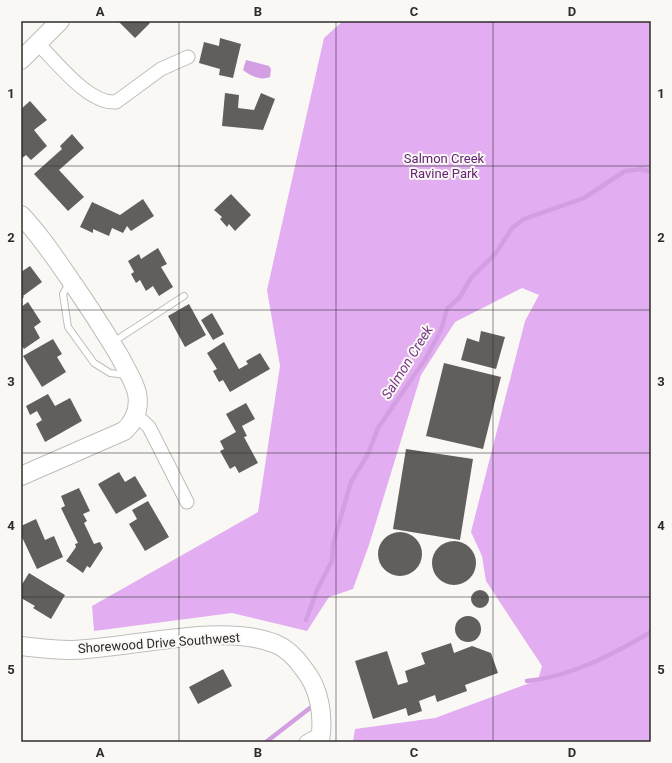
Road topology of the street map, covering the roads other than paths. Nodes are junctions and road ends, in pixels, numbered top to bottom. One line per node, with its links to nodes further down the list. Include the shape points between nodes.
1 (60, 21): 2 (street)
2 (38, 44): 3 (street, via 78,84 101,100 109,102 116,102 160,69); 4 (street)
3 (188, 57)
4 (21, 60)
5 (21, 215): 6 (street)
6 (70, 280): 8 (street); 9 (lane, via 63,294 68,327 94,363 110,373)
7 (184, 296): 8 (lane)
8 (112, 343): 9 (street)
9 (130, 376): 10 (street, via 137,393)
10 (136, 415): 11 (street, via 132,424 115,436); 12 (street, via 150,427)
11 (21, 476)
12 (187, 502)
13 (21, 646): 14 (street, Shorewood Drive Southwest, via 73,650 199,637 260,639 289,652 310,676 321,714)
14 (316, 739)

